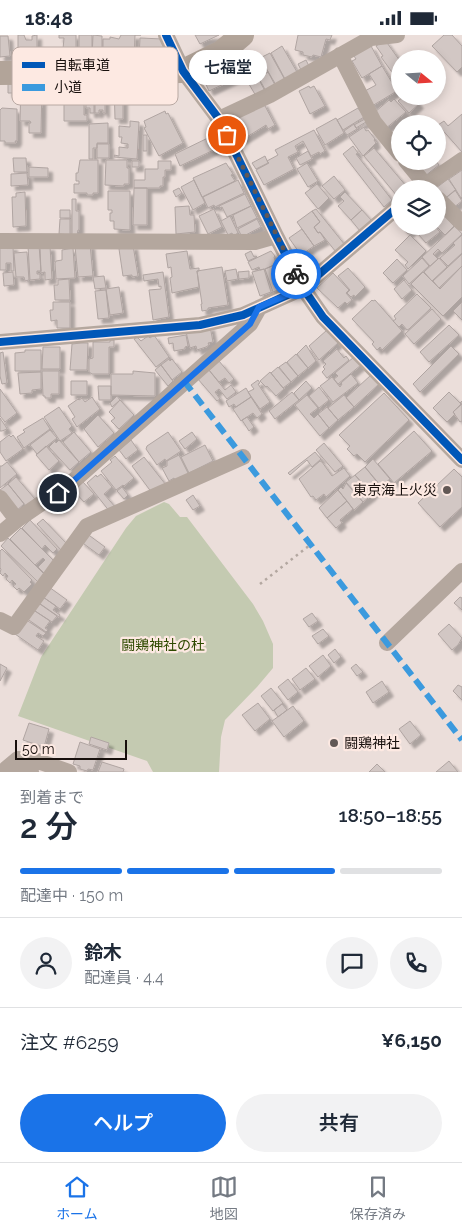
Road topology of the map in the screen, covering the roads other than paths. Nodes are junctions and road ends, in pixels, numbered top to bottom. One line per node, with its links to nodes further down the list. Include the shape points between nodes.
1 (166, 35): 4 (street)
2 (242, 35): 8 (street, via 222,52)
3 (397, 35): 5 (street, via 371,38)
4 (172, 47)
5 (340, 55): 9 (street, via 270,95); 10 (street, via 374,122)
6 (178, 60): 8 (street)
7 (178, 71): 8 (street)
8 (183, 71): 9 (street)
9 (219, 119): 16 (street)
10 (391, 143)
11 (462, 160): 12 (street)
12 (435, 180)
13 (446, 207): 15 (street)
14 (391, 213): 18 (street)
15 (462, 223)
16 (276, 236): 17 (street, via 255,242); 18 (street)
17 (0, 241)
18 (303, 288): 19 (street); 22 (street, via 323,317)
19 (259, 307): 20 (street, via 243,315 200,325); 24 (street, via 250,324 71,483)
20 (0, 342)
21 (243, 457): 27 (street, via 88,526 14,627)
22 (462, 460)
23 (0, 498): 24 (street)
24 (17, 520): 25 (street)
25 (0, 534)
26 (462, 571): 28 (street)
27 (0, 620)
28 (387, 643)
29 (4, 771): 30 (street, via 16,768); 31 (street, via 18,759 35,760)
30 (31, 772)
31 (69, 772)

